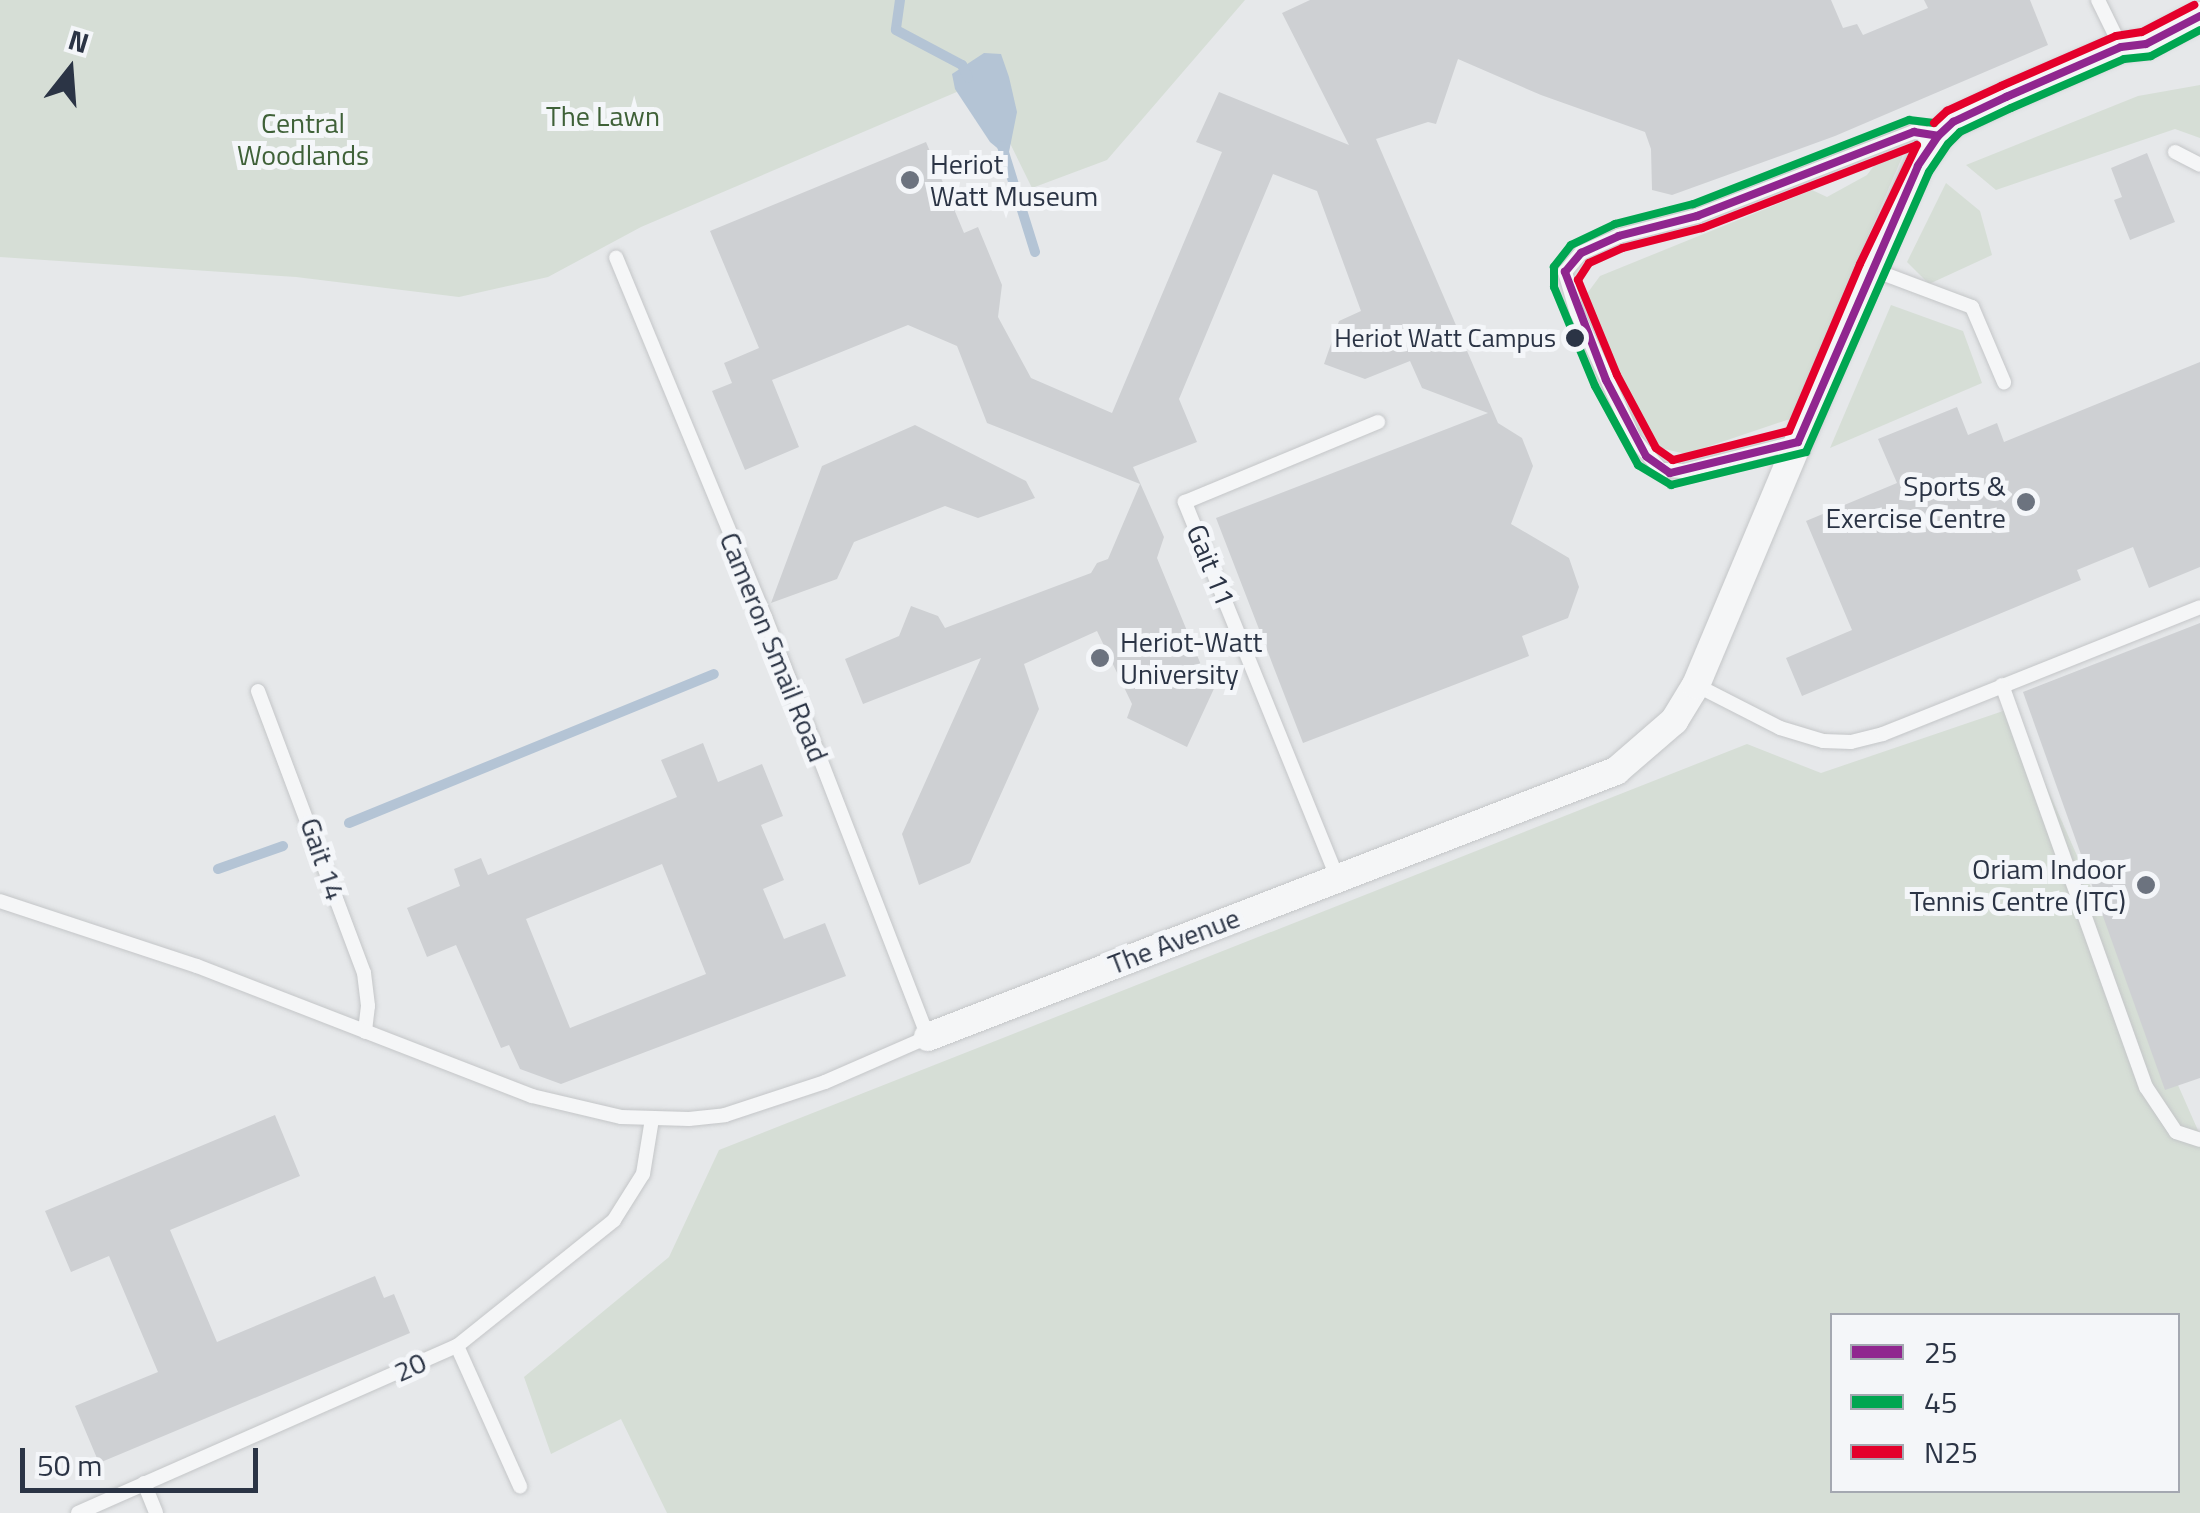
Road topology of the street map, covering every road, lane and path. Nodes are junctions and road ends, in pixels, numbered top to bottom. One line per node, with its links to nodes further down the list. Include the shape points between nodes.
1 (2098, 0): 3 (lane)
2 (2200, 16): 3 (street, The Avenue, via 2146,44)
3 (2121, 47): 4 (street, The Avenue, via 1972,113)
4 (1938, 136): 8 (street, The Avenue); 11 (lane, The Avenue, via 1914,132 1697,216 1620,236 1580,253 1565,272 1634,440 1662,470 1683,471)
5 (2176, 152): 6 (lane)
6 (2200, 165)
7 (616, 258): 19 (lane, Cameron Smail Road)
8 (1871, 270): 9 (lane, via 1972,306); 11 (street, The Avenue)
9 (2004, 382)
10 (1378, 422): 16 (lane, Gait 11, via 1185,502)
11 (1798, 442): 13 (street, The Avenue)
12 (2200, 606): 14 (lane)
13 (1696, 685): 14 (lane, via 1780,728 1851,742); 16 (street, The Avenue, via 1674,721 1616,771)
14 (2002, 685): 21 (lane, via 2146,1087 2176,1132)
15 (258, 691): 18 (lane, Gait 14, via 364,974)
16 (1338, 876): 19 (street, The Avenue)
17 (0, 901): 18 (lane, via 196,966)
18 (364, 1032): 20 (lane, The Avenue, via 532,1096)
19 (928, 1037): 20 (lane, The Avenue, via 775,1100 726,1114)
20 (652, 1119): 22 (lane, 20, via 643,1174 614,1220)
21 (2200, 1140)
22 (458, 1346): 23 (lane, 20); 24 (lane)
23 (144, 1483): 25 (lane, 20); 26 (lane)
24 (520, 1486)
25 (78, 1513)
26 (156, 1513)

